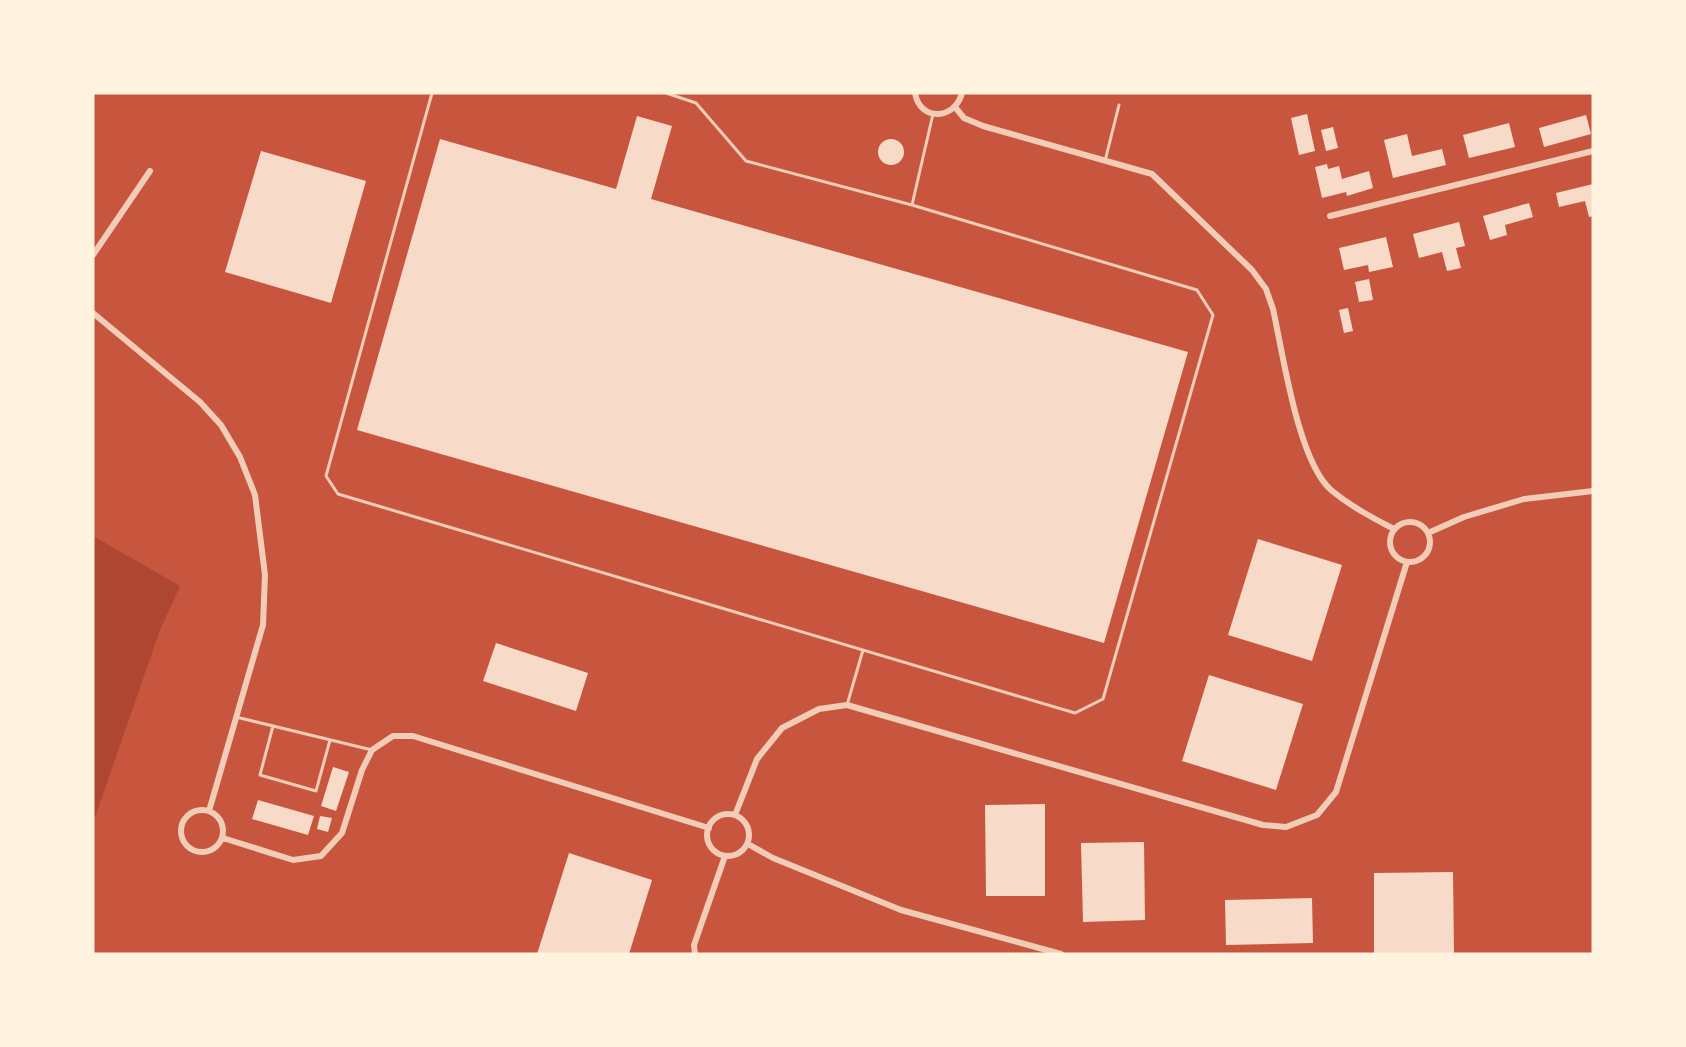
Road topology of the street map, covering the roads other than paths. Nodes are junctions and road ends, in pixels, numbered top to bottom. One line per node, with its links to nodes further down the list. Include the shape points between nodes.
1 (432, 93): 19 (lane, via 326,476 338,494)
2 (666, 93): 11 (lane, via 696,103 746,161)
3 (915, 93): 7 (street, via 920,106)
4 (962, 93): 6 (street)
5 (1119, 105): 9 (lane)
6 (956, 107): 7 (street); 9 (street, via 964,118 982,126)
7 (933, 114): 11 (lane)
8 (1593, 151): 12 (street)
9 (1105, 160): 16 (street, via 1152,174 1266,289 1312,462 1330,489)
10 (150, 171): 13 (street)
11 (912, 205): 19 (lane, via 1197,290 1213,315 1103,699 1074,713)
12 (1330, 216)
13 (93, 255)
14 (93, 313): 21 (street, via 200,402 221,425 240,457 255,495 265,602 263,625)
15 (1593, 491): 17 (street, via 1524,499 1464,517)
16 (1394, 529): 17 (street, via 1412,522 1419,523); 18 (street, via 1390,547 1396,558)
17 (1428, 533): 18 (street, via 1428,551 1420,560)
18 (1407, 562): 20 (street, via 1336,792 1317,814 1286,827 1263,825)
19 (863, 650): 20 (lane)
20 (848, 705): 26 (street, via 819,709 782,729 757,759)
21 (236, 717): 22 (lane); 25 (street)
22 (273, 726): 23 (lane); 23 (lane, via 260,775 316,791)
23 (330, 740): 24 (lane)
24 (372, 750): 27 (street, via 393,736 413,736); 28 (street, via 342,833 321,856 293,860)
25 (209, 811): 28 (street, via 220,819); 28 (street, via 195,811 184,820 183,840 193,850 207,852)
26 (735, 815): 27 (street, via 716,818); 29 (street, via 749,830)
27 (709, 828): 30 (street, via 710,846)
28 (222, 838)
29 (747, 844): 30 (street, via 738,854); 32 (street, via 901,910)
30 (724, 856): 31 (street, via 694,945)
31 (695, 954)
32 (1061, 954)

